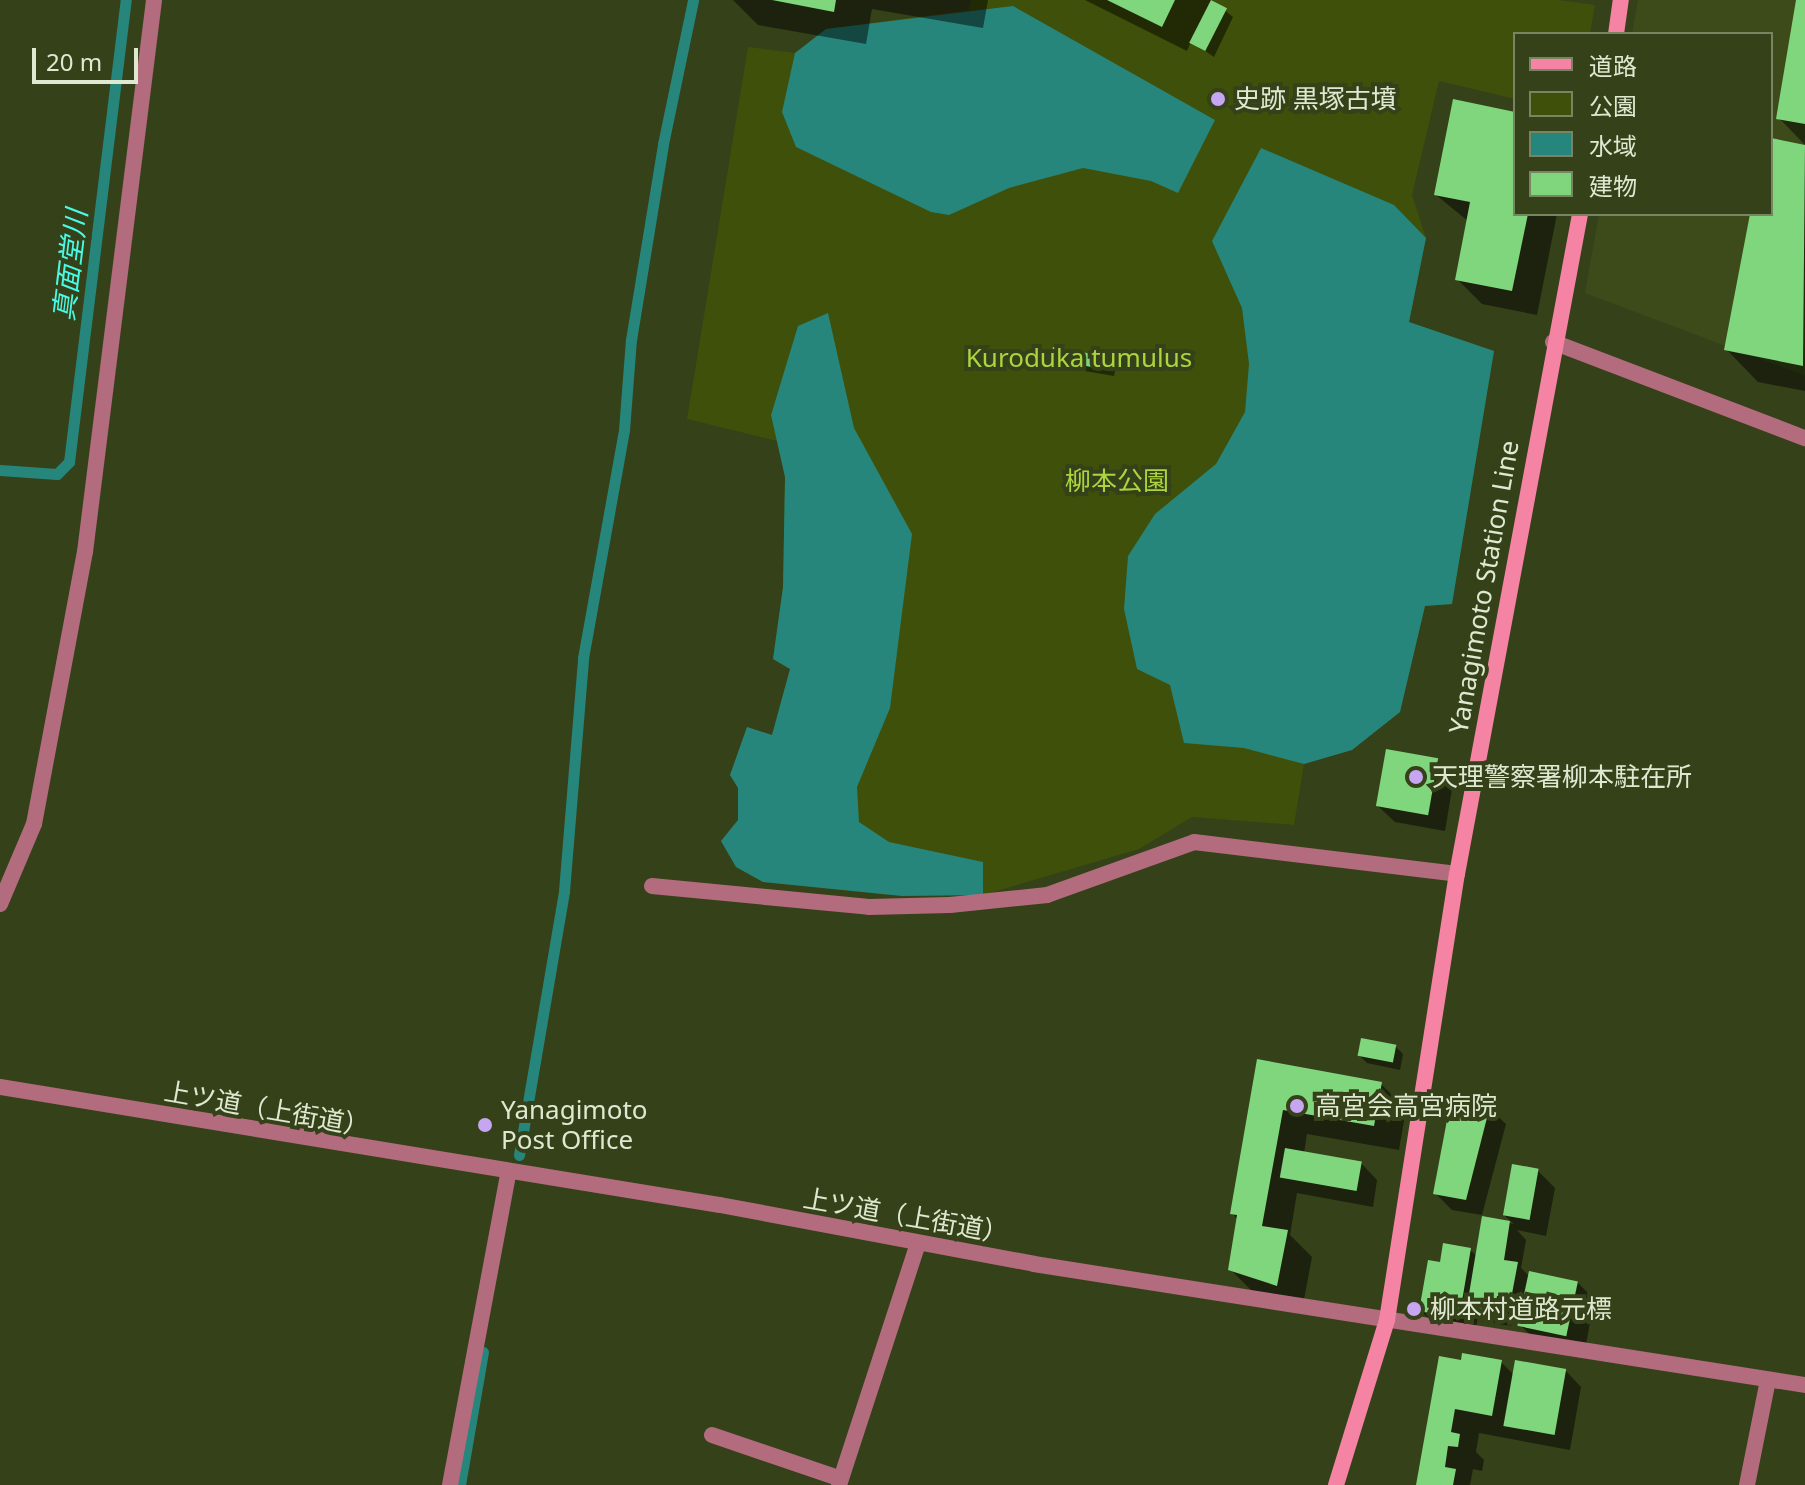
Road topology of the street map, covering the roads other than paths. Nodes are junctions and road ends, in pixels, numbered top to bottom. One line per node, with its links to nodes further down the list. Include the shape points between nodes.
1 (154, 0): 9 (street, via 85,552 34,824)
2 (1621, 0): 3 (main road)
3 (1616, 32)
4 (1580, 216): 5 (main road, Yanagimoto Station Line)
5 (1553, 342): 6 (street); 7 (main road, Yanagimoto Station Line)
6 (1805, 438)
7 (1457, 874): 8 (street, via 1194,842 1047,895 950,905 869,907); 13 (main road, Yanagimoto Station Line)
8 (652, 886)
9 (0, 904)
10 (0, 1087): 11 (street, 上ツ道（上街道）)
11 (508, 1174): 12 (street, 上ツ道（上街道）, via 720,1205); 18 (street)
12 (918, 1244): 13 (street, 上ツ道（上街道）); 17 (street)
13 (1387, 1320): 14 (street, 上ツ道（上街道）); 19 (main road, Yanagimoto Station Line)
14 (1768, 1380): 15 (street, 上ツ道（上街道）); 20 (street)
15 (1805, 1385)
16 (712, 1435): 17 (street)
17 (840, 1482)
18 (450, 1485)
19 (1336, 1485)
20 (1747, 1485)

